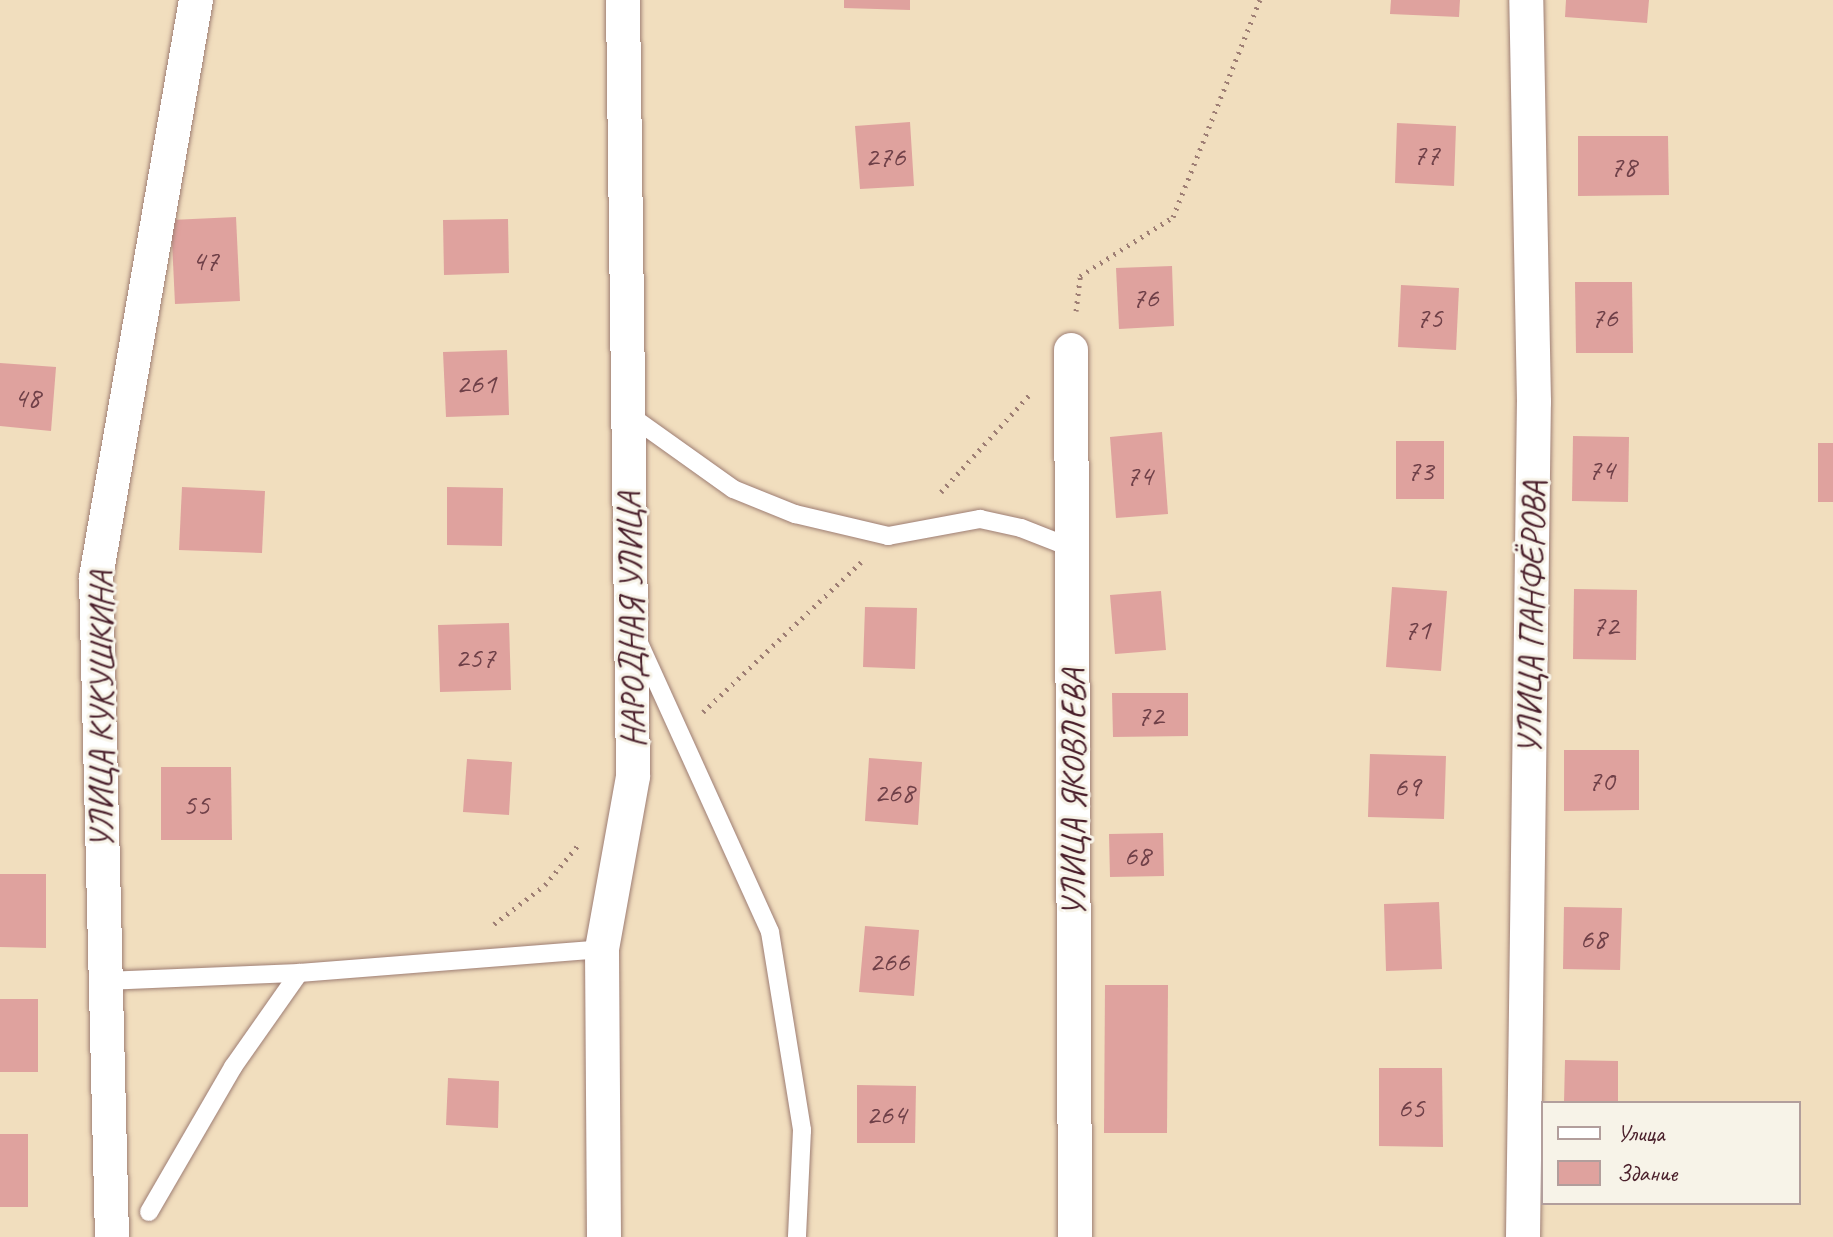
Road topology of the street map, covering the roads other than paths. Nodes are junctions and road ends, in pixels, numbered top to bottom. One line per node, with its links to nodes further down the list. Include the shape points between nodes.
1 (196, 0): 10 (street, УЛИЦА КУКУШКИНА, via 96,577)
2 (623, 0): 5 (street, НАРОДНАЯ УЛИЦА)
3 (1526, 0): 16 (street, УЛИЦА ПАНФЁРОВА, via 1534,402)
4 (1071, 350): 6 (street, УЛИЦА ЯКОВЛЕВА)
5 (628, 414): 6 (lane, via 733,489 795,514 888,536 980,519); 7 (street, НАРОДНАЯ УЛИЦА)
6 (1072, 548): 15 (street, УЛИЦА ЯКОВЛЕВА)
7 (631, 626): 8 (street, НАРОДНАЯ УЛИЦА, via 633,776); 14 (lane, via 770,932 802,1130)
8 (602, 949): 9 (lane); 13 (street, НАРОДНАЯ УЛИЦА)
9 (299, 973): 10 (lane); 11 (lane, via 233,1067)
10 (105, 981): 12 (street, УЛИЦА КУКУШКИНА)
11 (149, 1212)
12 (112, 1237)
13 (604, 1237)
14 (797, 1237)
15 (1075, 1237)
16 (1523, 1237)

